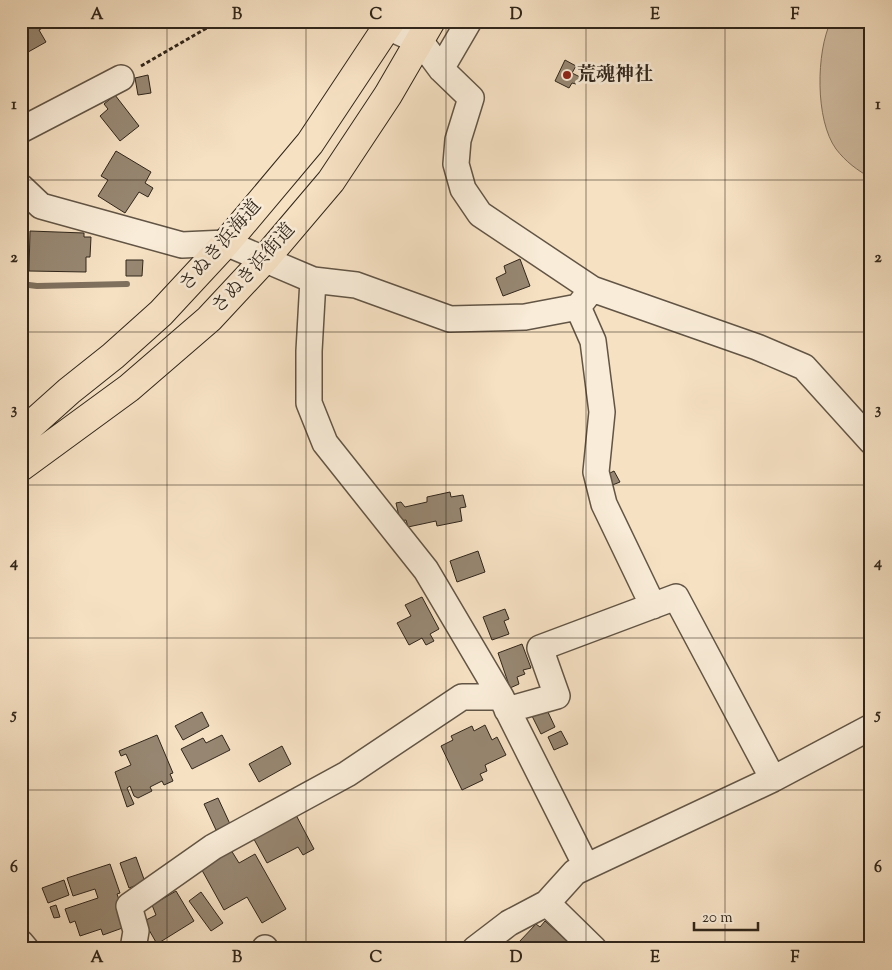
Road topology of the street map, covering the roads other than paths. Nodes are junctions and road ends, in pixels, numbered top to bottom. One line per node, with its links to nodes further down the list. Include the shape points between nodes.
1 (469, 21): 4 (street)
2 (387, 23): 3 (street); 8 (main road, さぬき浜海道, via 310,143)
3 (426, 32): 4 (street); 9 (main road, さぬき浜街道, via 331,181)
4 (442, 70): 11 (street, via 471,98 458,140 456,164 463,189 480,214)
5 (121, 78): 6 (street)
6 (21, 130)
7 (21, 187): 8 (street, via 41,206 182,245)
8 (226, 243): 9 (street); 12 (main road, さぬき浜海道, via 161,313)
9 (264, 260): 10 (street); 14 (main road, さぬき浜街道, via 209,318 129,388)
10 (313, 280): 11 (street, via 356,285 450,319 525,317); 16 (street, via 309,402 325,443 426,570)
11 (585, 298): 13 (street, via 757,347 804,367); 15 (street, via 602,412 596,472 604,504)
12 (21, 434)
13 (871, 441)
14 (21, 467)
15 (653, 606): 16 (street, via 540,648 557,696); 18 (street, via 676,597)
16 (504, 703): 19 (street, via 586,866); 23 (street, via 462,698 346,774 213,847 129,906 136,931)
17 (871, 726): 18 (street)
18 (773, 779): 19 (street)
19 (575, 872): 20 (street)
20 (547, 903): 24 (street, via 509,922); 25 (street)
21 (21, 943): 22 (street)
22 (26, 949)
23 (133, 949)
24 (475, 949)
25 (594, 949)

